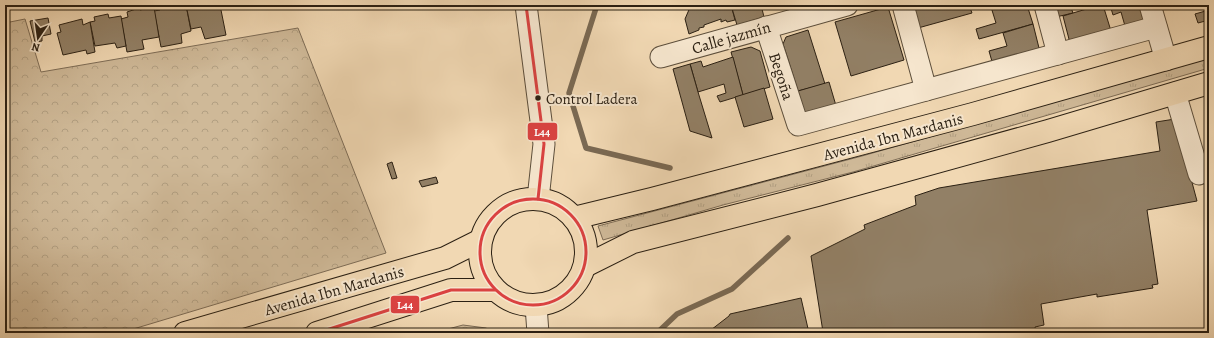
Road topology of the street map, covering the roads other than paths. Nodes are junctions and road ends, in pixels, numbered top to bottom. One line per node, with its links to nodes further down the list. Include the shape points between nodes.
1 (526, 5): 16 (street, via 544,144)
2 (847, 5): 6 (street, Calle jazmín)
3 (902, 5): 13 (street)
4 (1045, 5): 9 (street)
5 (1150, 5): 7 (street)
6 (766, 27): 10 (street, Calle jazmín); 13 (street, Begoña, via 798,125)
7 (1156, 27): 9 (street); 11 (street)
8 (1209, 47): 11 (main road, Avenida Ibn Mardanis)
9 (1058, 54): 13 (street)
10 (661, 57)
11 (1166, 60): 17 (main road, Avenida Ibn Mardanis, via 973,114)
12 (1209, 83): 14 (main road)
13 (926, 90)
14 (1175, 93): 15 (street); 19 (main road, via 816,195 633,242)
15 (1199, 174)
16 (538, 199): 17 (main road, via 564,208); 18 (main road, via 508,205 486,226)
17 (574, 218): 19 (main road, via 583,232 587,249)
18 (481, 240): 20 (main road, via 480,259 485,276); 22 (main road, Avenida Ibn Mardanis, via 445,258)
19 (585, 266): 21 (main road, via 578,281 567,294 552,302)
20 (495, 290): 21 (main road, via 514,302); 23 (main road, via 451,290)
21 (536, 306): 24 (street)
22 (185, 333)
23 (317, 333)
24 (538, 333)

